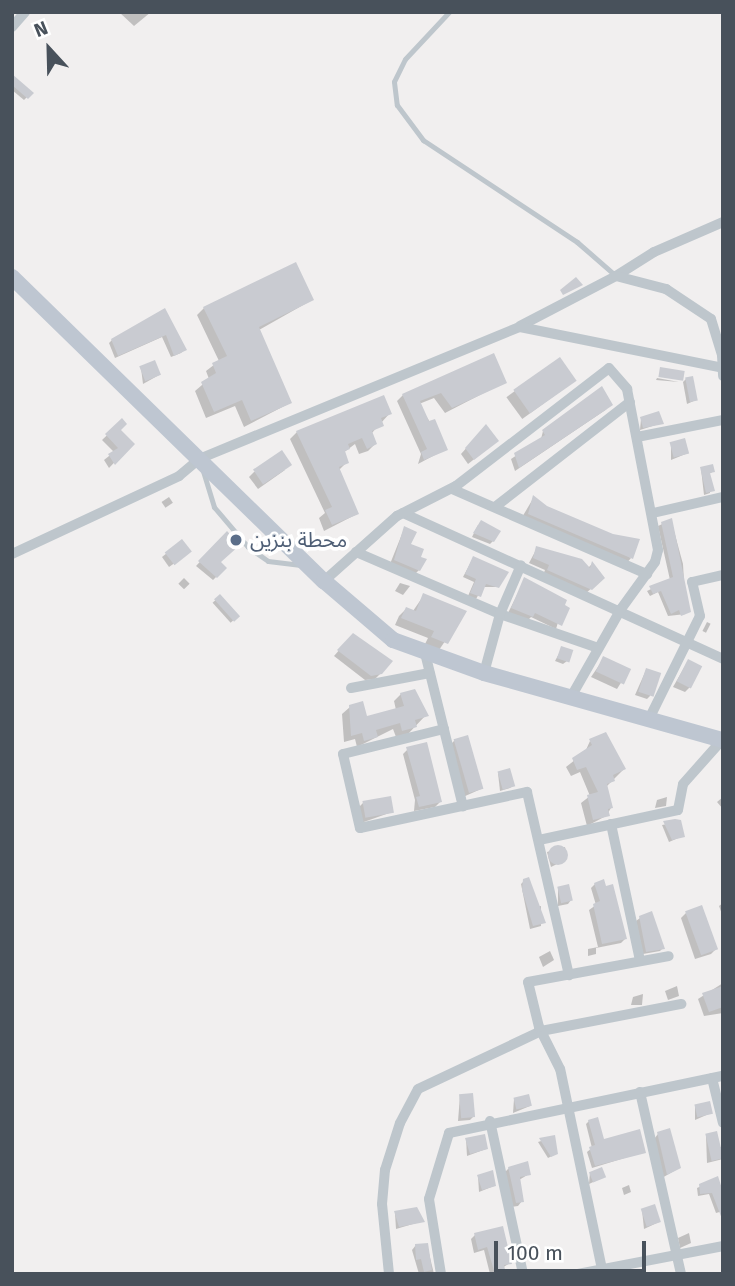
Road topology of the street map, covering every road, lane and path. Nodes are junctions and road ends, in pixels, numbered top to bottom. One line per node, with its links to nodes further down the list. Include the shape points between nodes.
1 (449, 12): 5 (lane, via 405,59 394,82 397,105 423,140 577,242)
2 (22, 13): 3 (street)
3 (12, 27)
4 (723, 222): 5 (street, via 654,252)
5 (616, 276): 7 (street); 8 (street, via 666,289 711,319)
6 (12, 277): 12 (main road)
7 (520, 327): 8 (street); 12 (street)
8 (722, 371)
9 (630, 402): 11 (street); 13 (street, via 627,389 610,368); 15 (street)
10 (723, 420): 11 (street)
11 (637, 437): 17 (street)
12 (200, 460): 19 (street, via 179,476); 20 (main road); 20 (lane, via 214,507 248,547 277,563)
13 (452, 489): 15 (street); 16 (street)
14 (723, 497): 17 (street)
15 (495, 507): 22 (street)
16 (403, 513): 18 (street); 21 (street)
17 (653, 513): 22 (street, via 658,550)
18 (356, 552): 24 (street); 26 (street)
19 (12, 554)
20 (307, 564): 24 (main road)
21 (521, 565): 25 (street); 26 (street)
22 (647, 574): 25 (street)
23 (723, 575): 27 (street, via 692,582 700,617)
24 (324, 581): 29 (main road, via 394,640)
25 (621, 609): 27 (street); 28 (street)
26 (500, 614): 28 (street); 32 (street)
27 (688, 642): 30 (street); 35 (street)
28 (598, 648): 34 (street)
29 (425, 653): 31 (street); 32 (main road)
30 (723, 659)
31 (430, 673): 33 (street); 36 (street)
32 (484, 673): 34 (main road)
33 (351, 688)
34 (571, 697): 35 (main road)
35 (649, 719): 37 (main road)
36 (444, 729): 38 (street); 38 (street, via 343,754 360,828)
37 (723, 739): 39 (street, via 683,785 678,810)
38 (463, 806): 40 (street, via 527,792)
39 (611, 824): 40 (street); 42 (street)
40 (539, 840): 43 (street)
41 (669, 956): 42 (street)
42 (640, 961): 43 (street)
43 (569, 975): 45 (street, via 528,982)
44 (681, 1004): 45 (street)
45 (541, 1031): 48 (street, via 560,1069); 54 (street, via 418,1088 385,1170 382,1204)
46 (718, 1077): 47 (street); 50 (street)
47 (640, 1092): 48 (street); 52 (street)
48 (565, 1107): 49 (street); 53 (street)
49 (490, 1121): 55 (street, via 454,1129 445,1140 429,1199); 56 (street)
50 (723, 1123)
51 (723, 1246): 52 (street)
52 (677, 1255): 53 (street); 58 (street)
53 (603, 1271): 57 (street)
54 (389, 1274)
55 (441, 1274)
56 (523, 1274)
57 (578, 1274)
58 (681, 1274)

